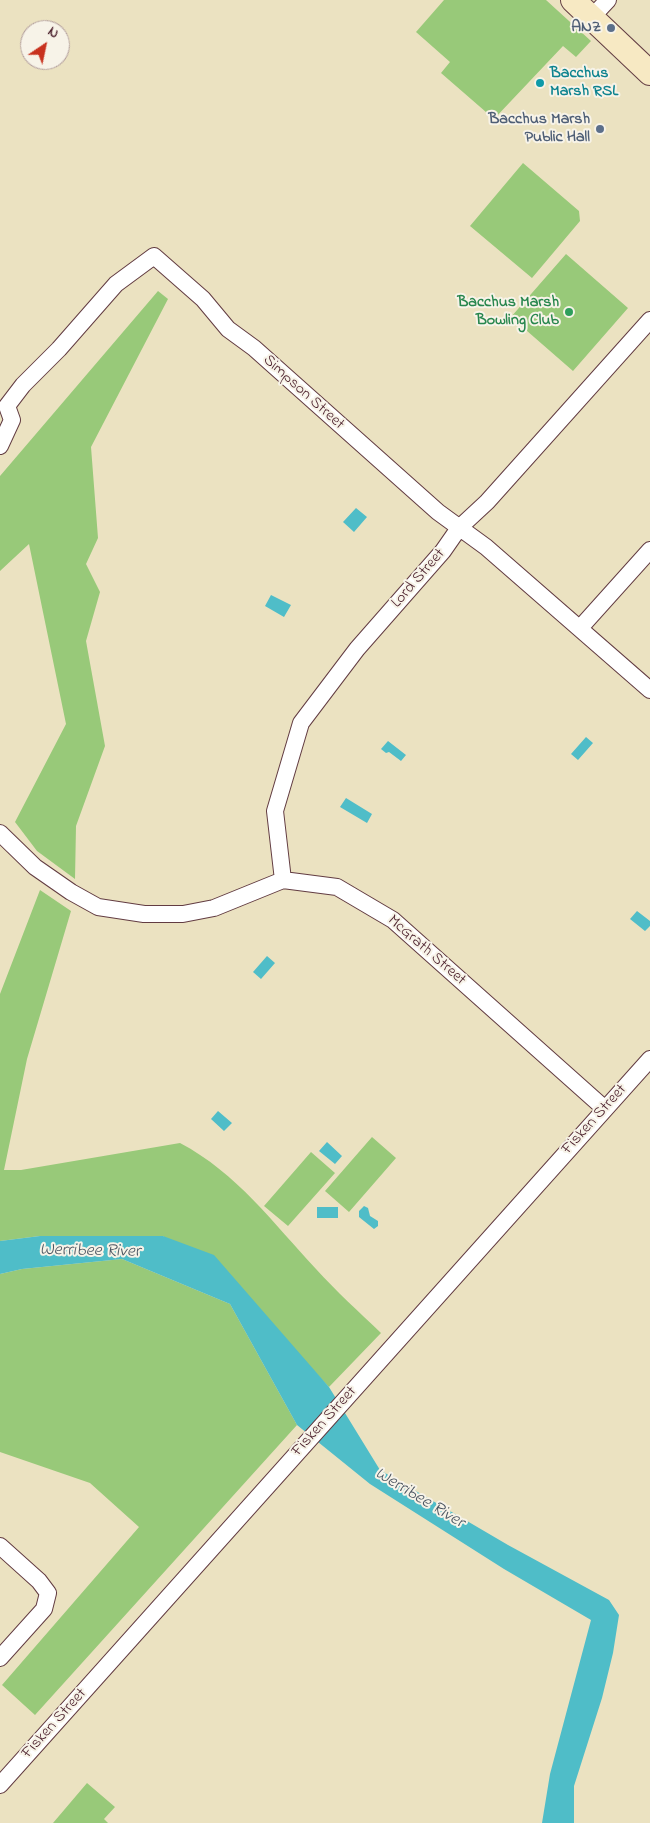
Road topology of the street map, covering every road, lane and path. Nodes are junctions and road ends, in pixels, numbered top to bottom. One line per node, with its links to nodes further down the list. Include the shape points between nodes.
1 (573, 0): 3 (main road)
2 (608, 0): 3 (street)
3 (591, 18): 4 (main road)
4 (650, 74)
5 (650, 320): 7 (street, Lord Street, via 487,502)
6 (0, 446): 7 (street, Simpson Street, via 12,420 7,406 23,385 116,284 154,256 203,299 228,329 254,348)
7 (459, 528): 9 (street, Simpson Street, via 486,547); 12 (street, Lord Street, via 443,551 357,649 301,723 275,811)
8 (650, 550): 9 (street)
9 (580, 628): 10 (street, Simpson Street)
10 (650, 690)
11 (0, 833): 12 (street, McGrath Street, via 35,867 98,907 144,914 182,914 214,908)
12 (283, 880): 14 (street, McGrath Street, via 337,887 393,920)
13 (650, 1059): 14 (street, Fisken Street)
14 (605, 1109): 17 (street, Fisken Street)
15 (0, 1546): 16 (street, via 48,1593 44,1609)
16 (0, 1658)
17 (0, 1785)

